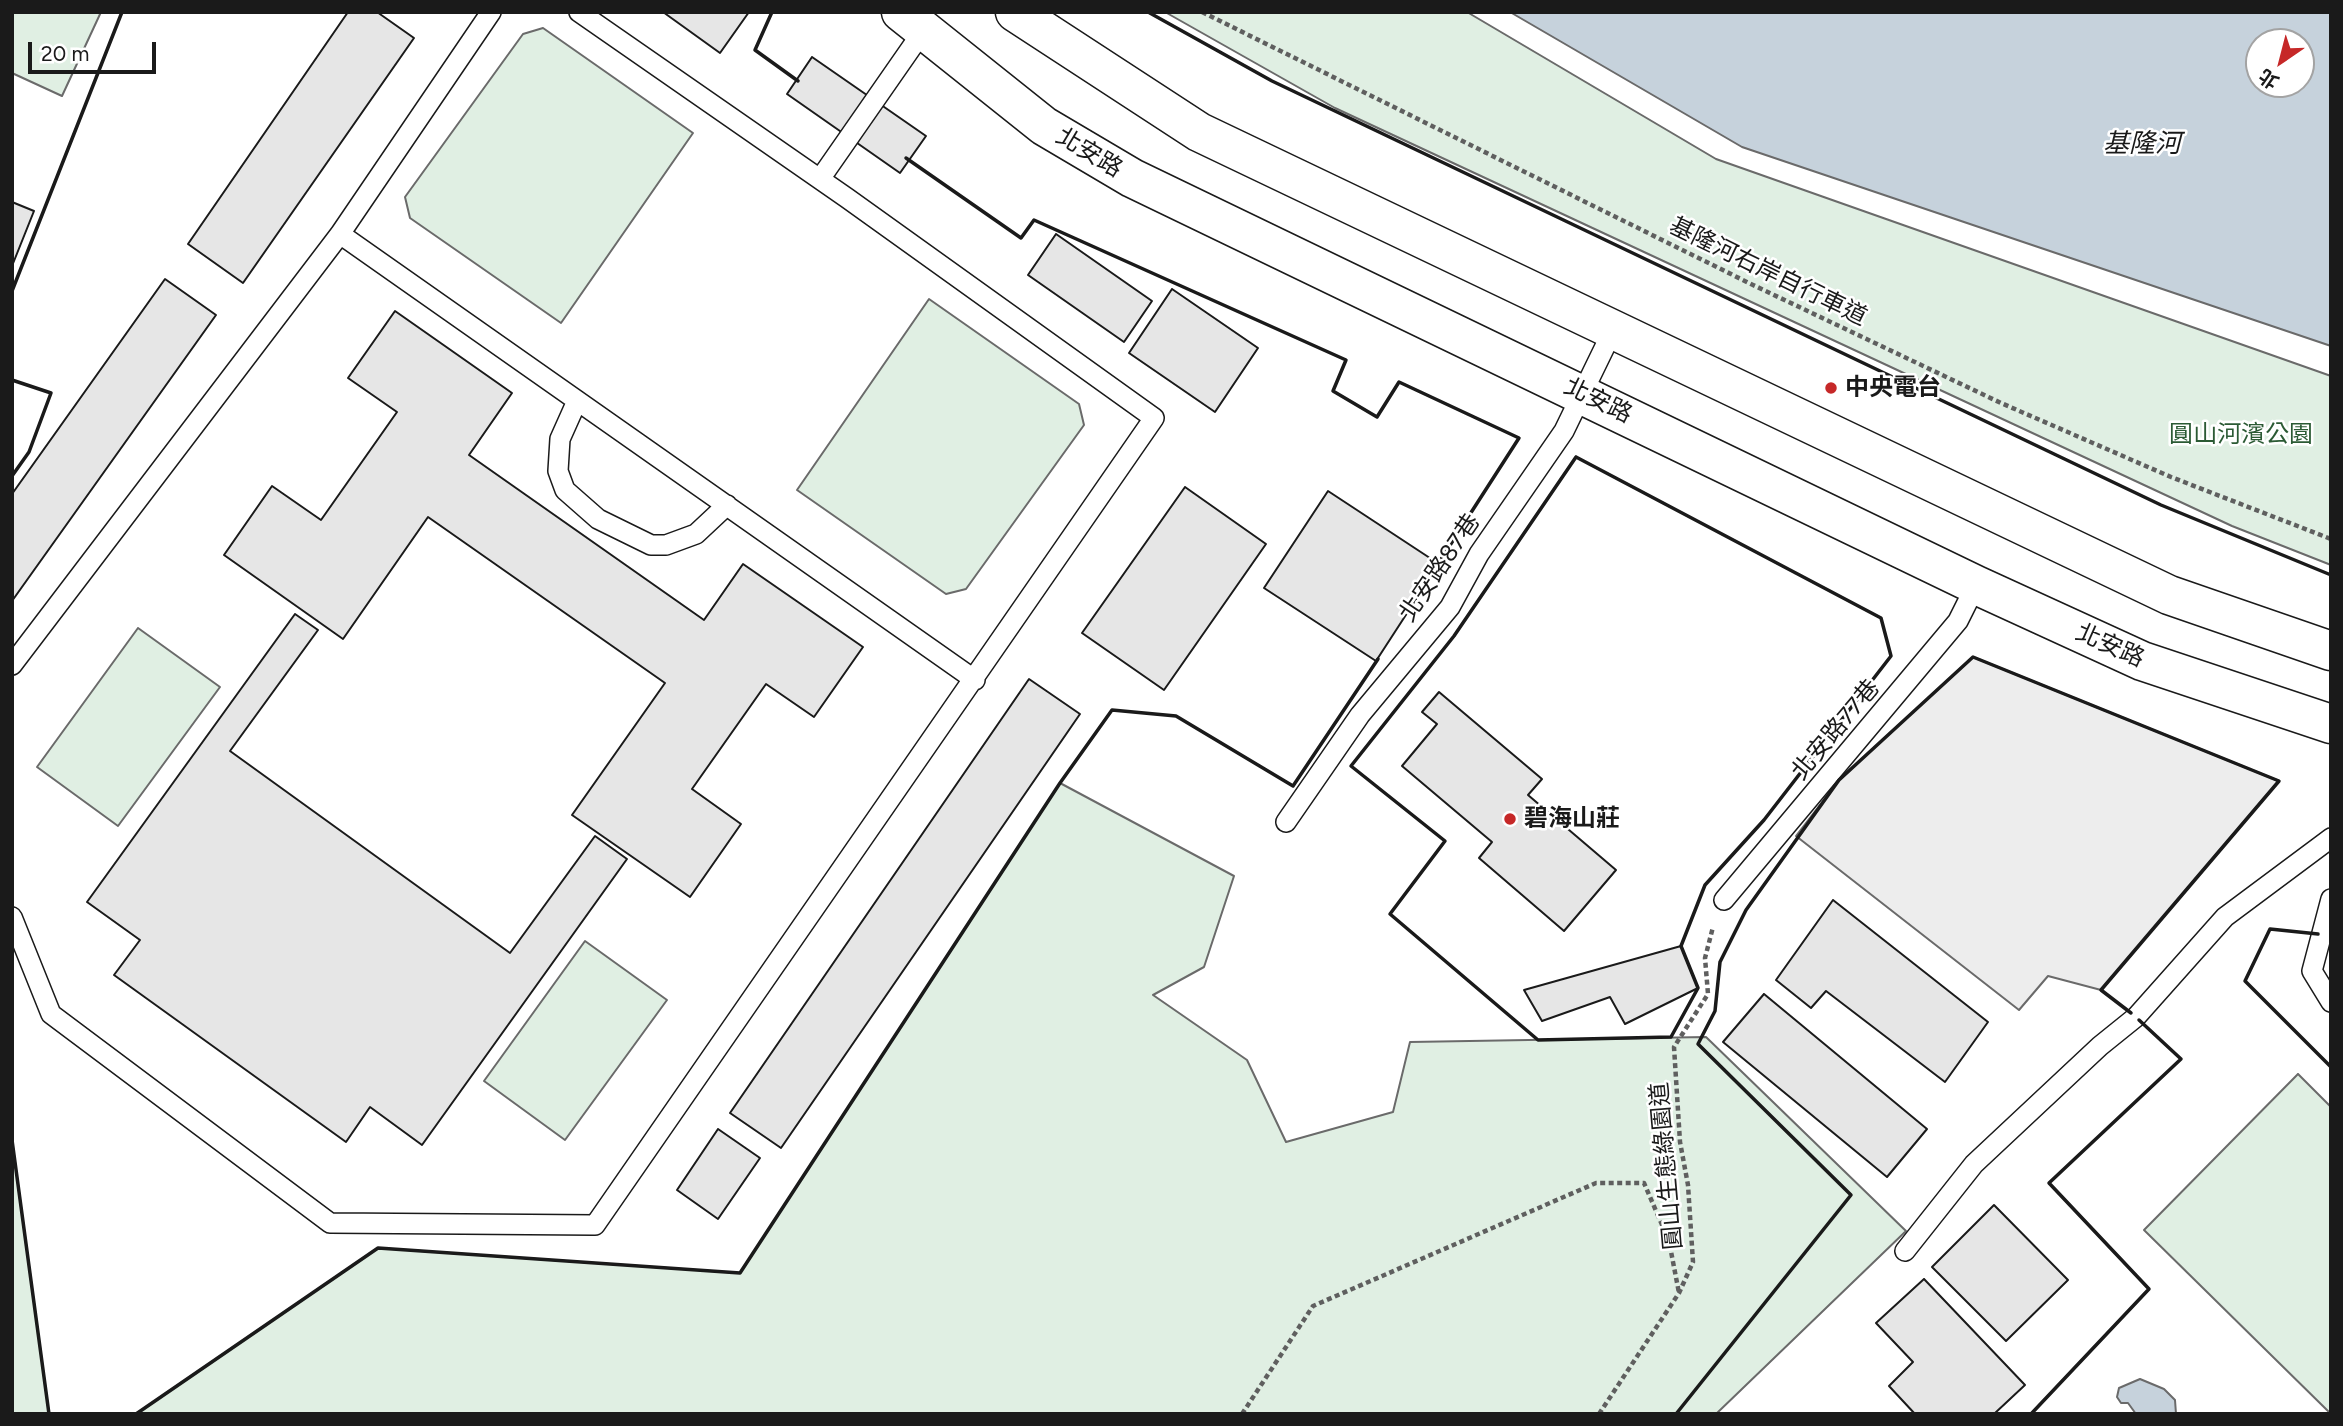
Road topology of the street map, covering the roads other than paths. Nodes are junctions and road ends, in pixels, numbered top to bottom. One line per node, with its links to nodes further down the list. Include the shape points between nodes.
1 (491, 12): 6 (lane)
2 (579, 12): 5 (lane)
3 (1015, 12): 7 (main road, via 1199,132)
4 (912, 22): 5 (lane); 8 (main road, 北安路, via 1044,126 1132,178)
5 (820, 179): 14 (lane, via 1154,418)
6 (340, 234): 9 (lane); 13 (lane)
7 (1614, 328): 8 (lane, 北安路87巷); 12 (main road, via 2169,594)
8 (1582, 393): 11 (main road, 北安路); 16 (lane, 北安路87巷, via 1564,431 1479,554 1450,607 1360,715)
9 (577, 401): 10 (lane); 10 (lane, via 560,439 557,461 565,490 598,519 651,545 666,545 696,534)
10 (727, 505): 14 (lane)
11 (1976, 585): 15 (main road, 北安路, via 2142,661); 19 (lane, 北安路77巷, via 1958,621)
12 (2331, 652)
13 (12, 665)
14 (975, 680): 20 (lane, via 595,1225 330,1223 51,1014)
15 (2331, 724)
16 (1286, 822)
17 (2331, 838): 22 (lane, via 2225,917 2136,1017 1974,1164)
18 (2331, 899): 21 (lane, via 2312,971)
19 (1724, 900)
20 (12, 917)
21 (2331, 1002)
22 (1905, 1251)

